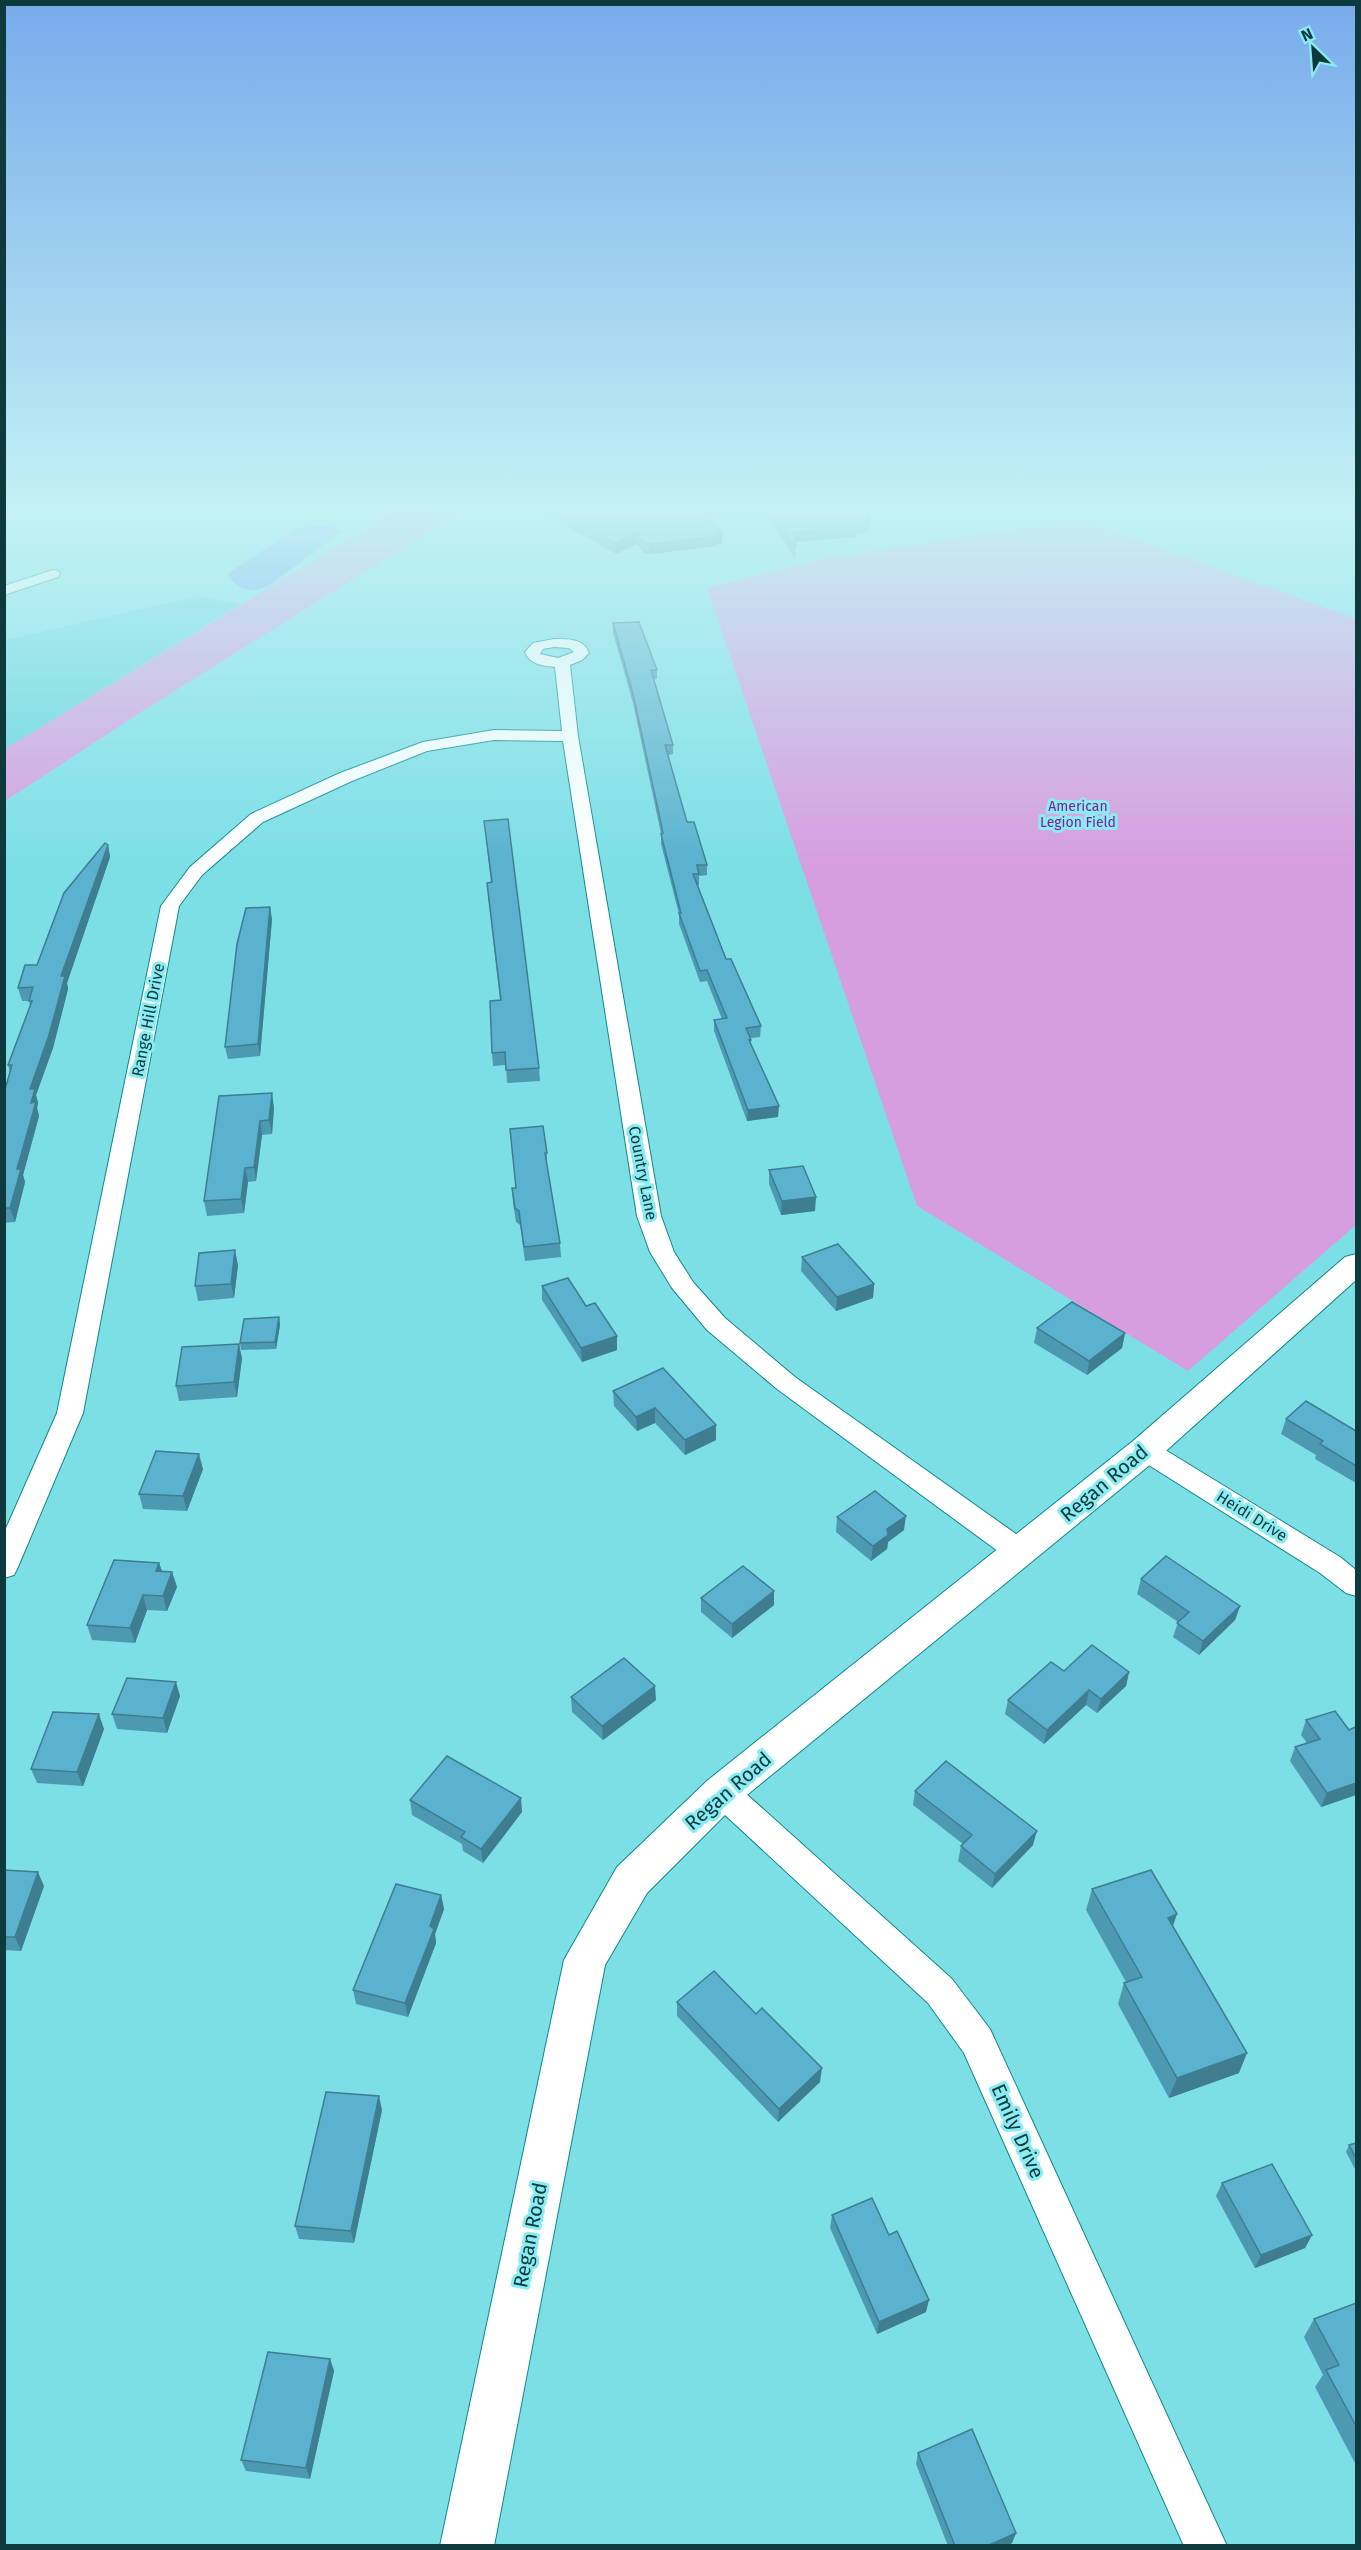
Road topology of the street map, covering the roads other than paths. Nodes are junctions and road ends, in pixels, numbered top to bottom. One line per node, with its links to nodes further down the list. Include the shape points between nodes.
1 (562, 662): 2 (street, Country Lane)
2 (570, 736): 5 (street, Country Lane, via 649,1216 662,1252 684,1288 716,1324 786,1383); 6 (street, Range Hill Drive, via 494,735 423,747 346,777 257,818 196,872 170,906 70,1413)
3 (1356, 1264): 4 (street, Regan Road)
4 (1145, 1450): 5 (street, Regan Road); 7 (street, Heidi Drive)
5 (1020, 1552): 8 (street, Regan Road)
6 (4, 1567)
7 (1356, 1585)
8 (722, 1792): 9 (street, Regan Road, via 632,1880 585,1960); 10 (street, Emily Drive, via 940,1991 977,2041)
9 (467, 2546)
10 (1206, 2546)

